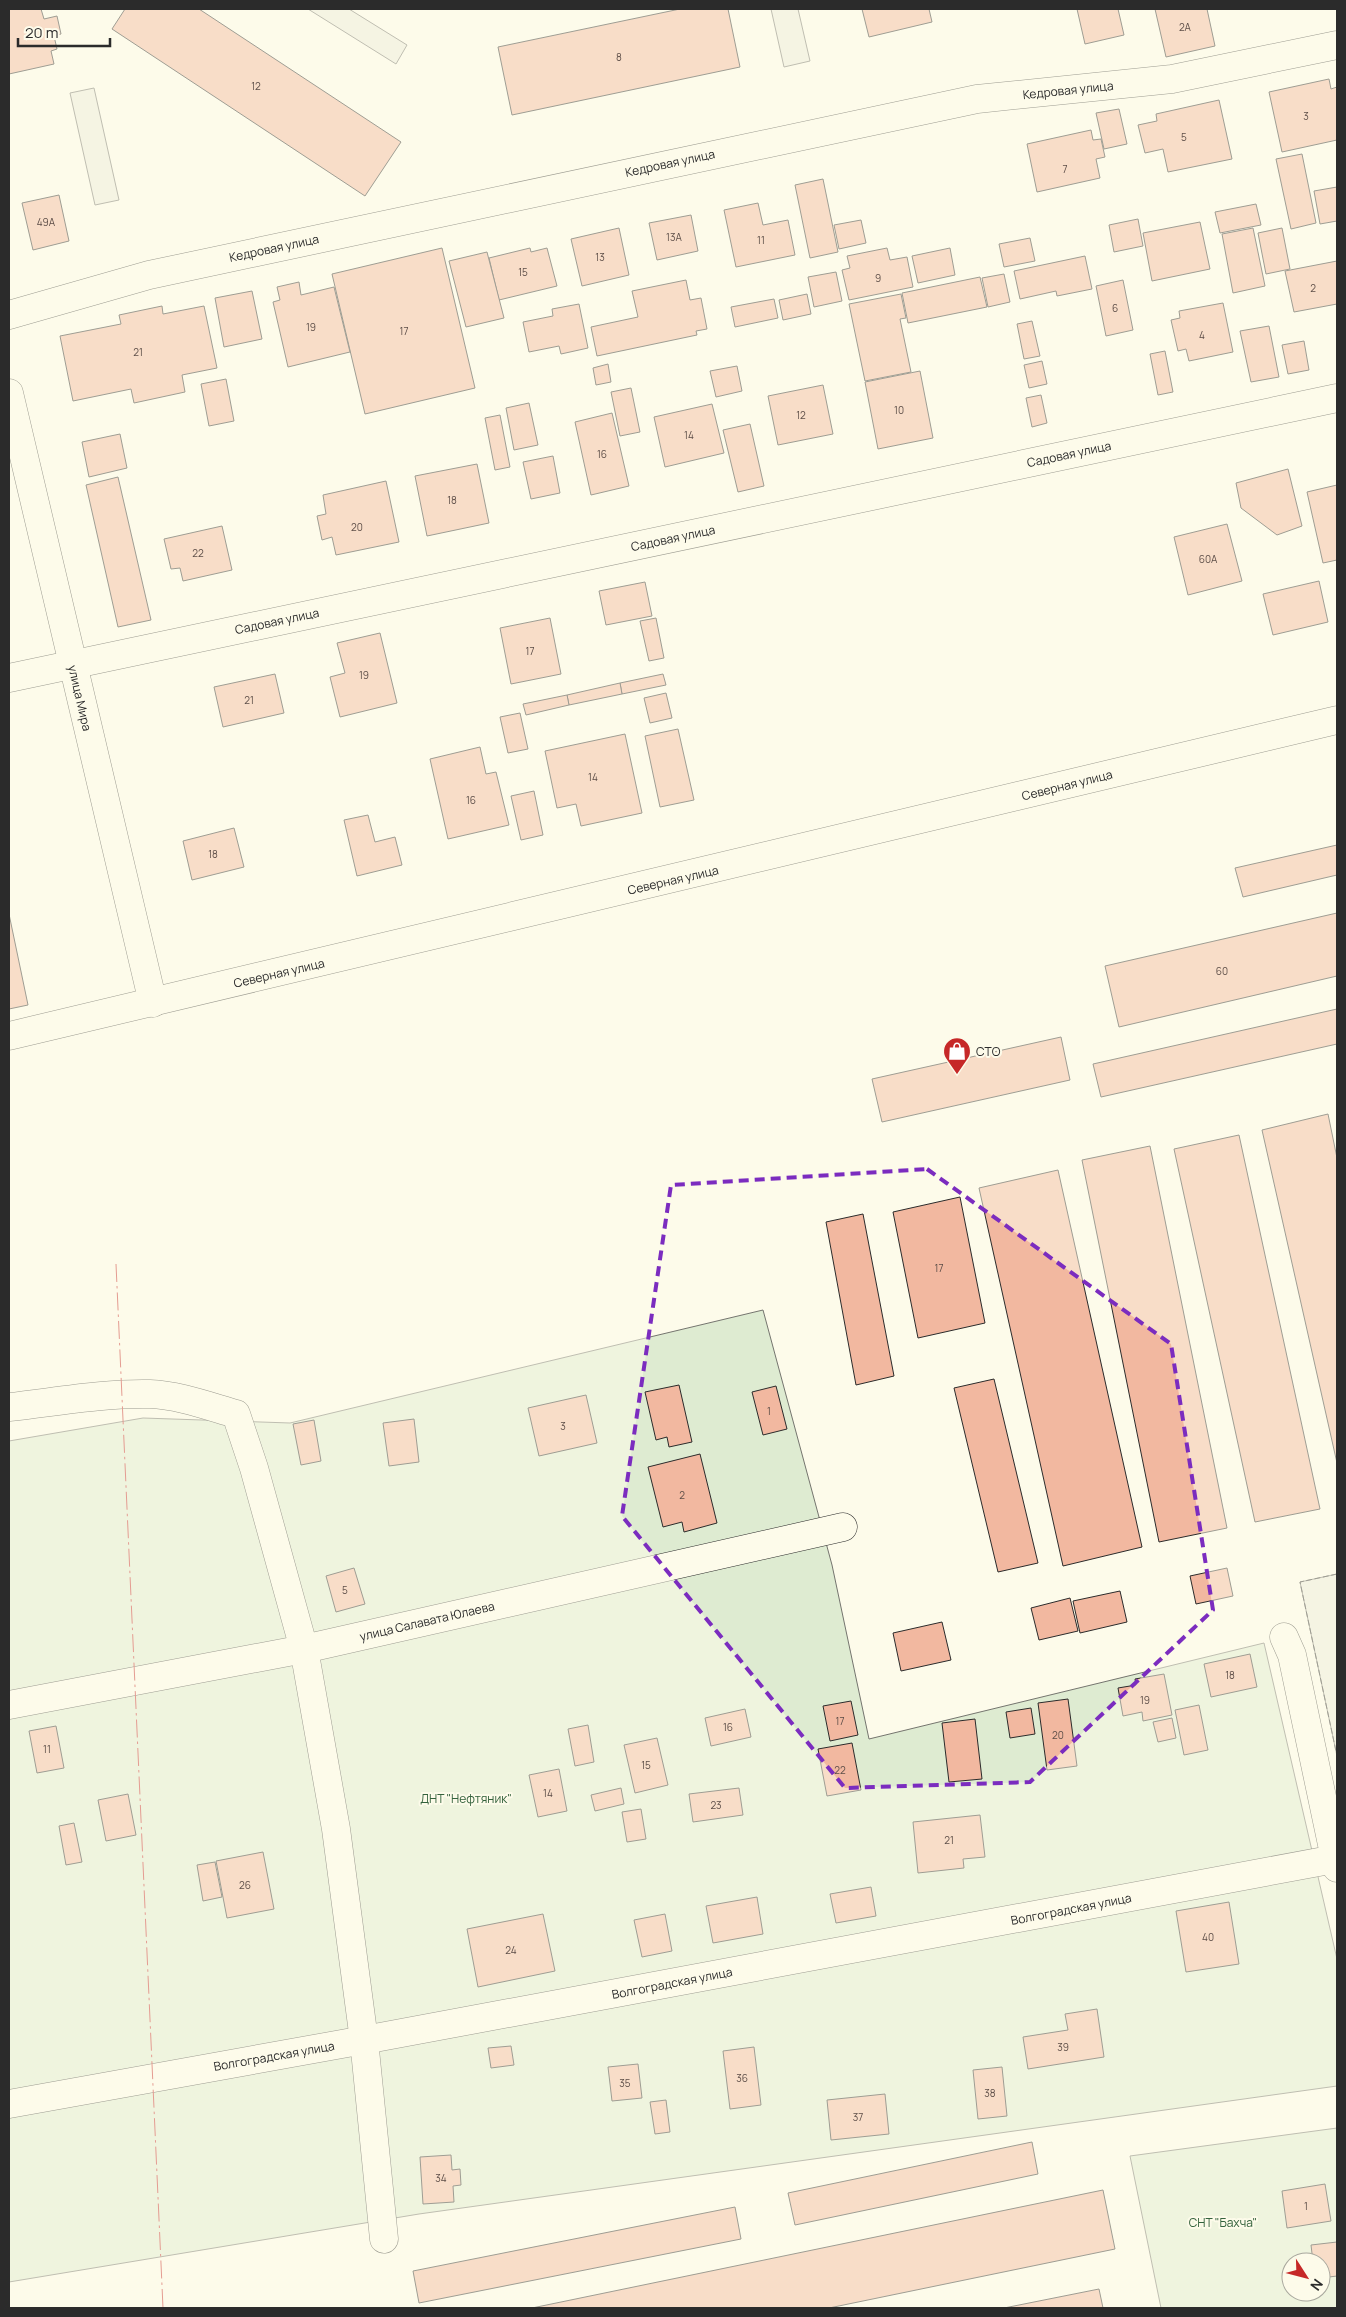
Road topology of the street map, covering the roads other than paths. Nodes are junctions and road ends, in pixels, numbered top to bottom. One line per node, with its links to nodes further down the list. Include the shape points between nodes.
1 (1337, 44): 2 (street, Кедровая улица, via 1172,79 958,103 149,275)
2 (9, 315)
3 (9, 393): 5 (street, улица Мира)
4 (1337, 398): 5 (street, Садовая улица)
5 (72, 664): 6 (street, Садовая улица); 8 (street, улица Мира)
6 (9, 678)
7 (1337, 720): 8 (street, Северная улица)
8 (153, 1003): 9 (street, Северная улица)
9 (9, 1036)
10 (9, 1407): 13 (street, via 100,1396 151,1394 192,1401 236,1414)
11 (842, 1527): 13 (street, улица Салавата Юлаева)
12 (1284, 1637): 15 (street, via 1292,1655)
13 (304, 1649): 14 (street, улица Салавата Юлаева); 16 (street, via 336,1829)
14 (9, 1705)
15 (1336, 1863): 16 (street, Волгоградская улица)
16 (364, 2040): 17 (street, Волгоградская улица); 18 (street)
17 (9, 2104)
18 (384, 2239)

